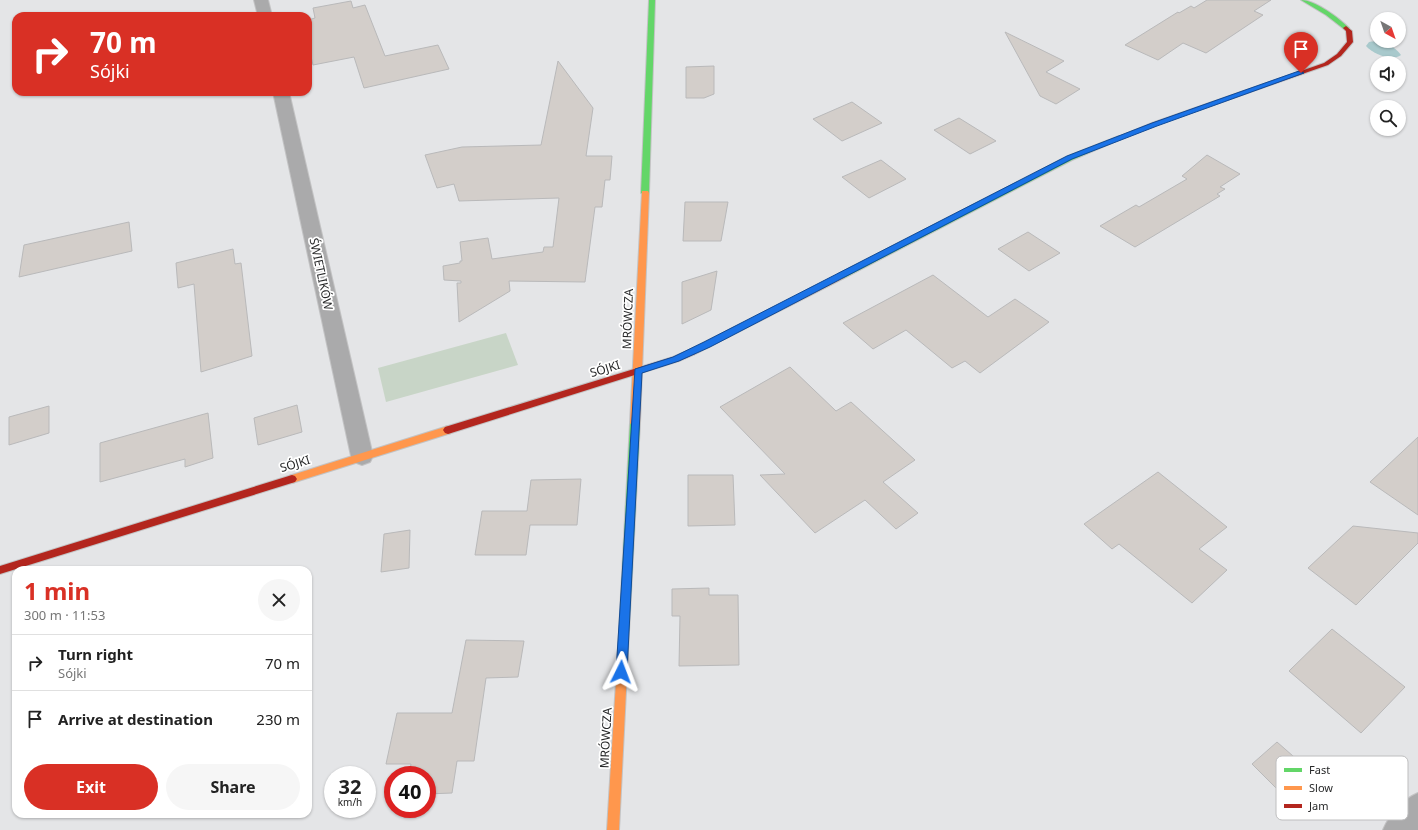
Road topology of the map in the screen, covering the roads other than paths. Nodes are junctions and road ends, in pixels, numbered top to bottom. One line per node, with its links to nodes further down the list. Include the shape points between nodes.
1 (261, 0): 4 (street)
2 (652, 0): 6 (street, MRÓWCZA)
3 (1304, 0): 6 (street, SÓJKI, via 1339,21 1349,31 1350,42 1339,55 1326,64 1154,124 1070,158 707,345 676,359)
4 (264, 12)
5 (282, 96): 7 (street, ŚWIETLIKÓW)
6 (638, 371): 7 (street, SÓJKI); 14 (street, MRÓWCZA)
7 (362, 456): 9 (street, SÓJKI)
8 (12, 566): 10 (street, SÓJKI)
9 (13, 566)
10 (0, 570)
11 (1418, 808): 12 (street)
12 (1408, 819)
13 (1407, 820): 15 (street)
14 (613, 830)
15 (1398, 830)

